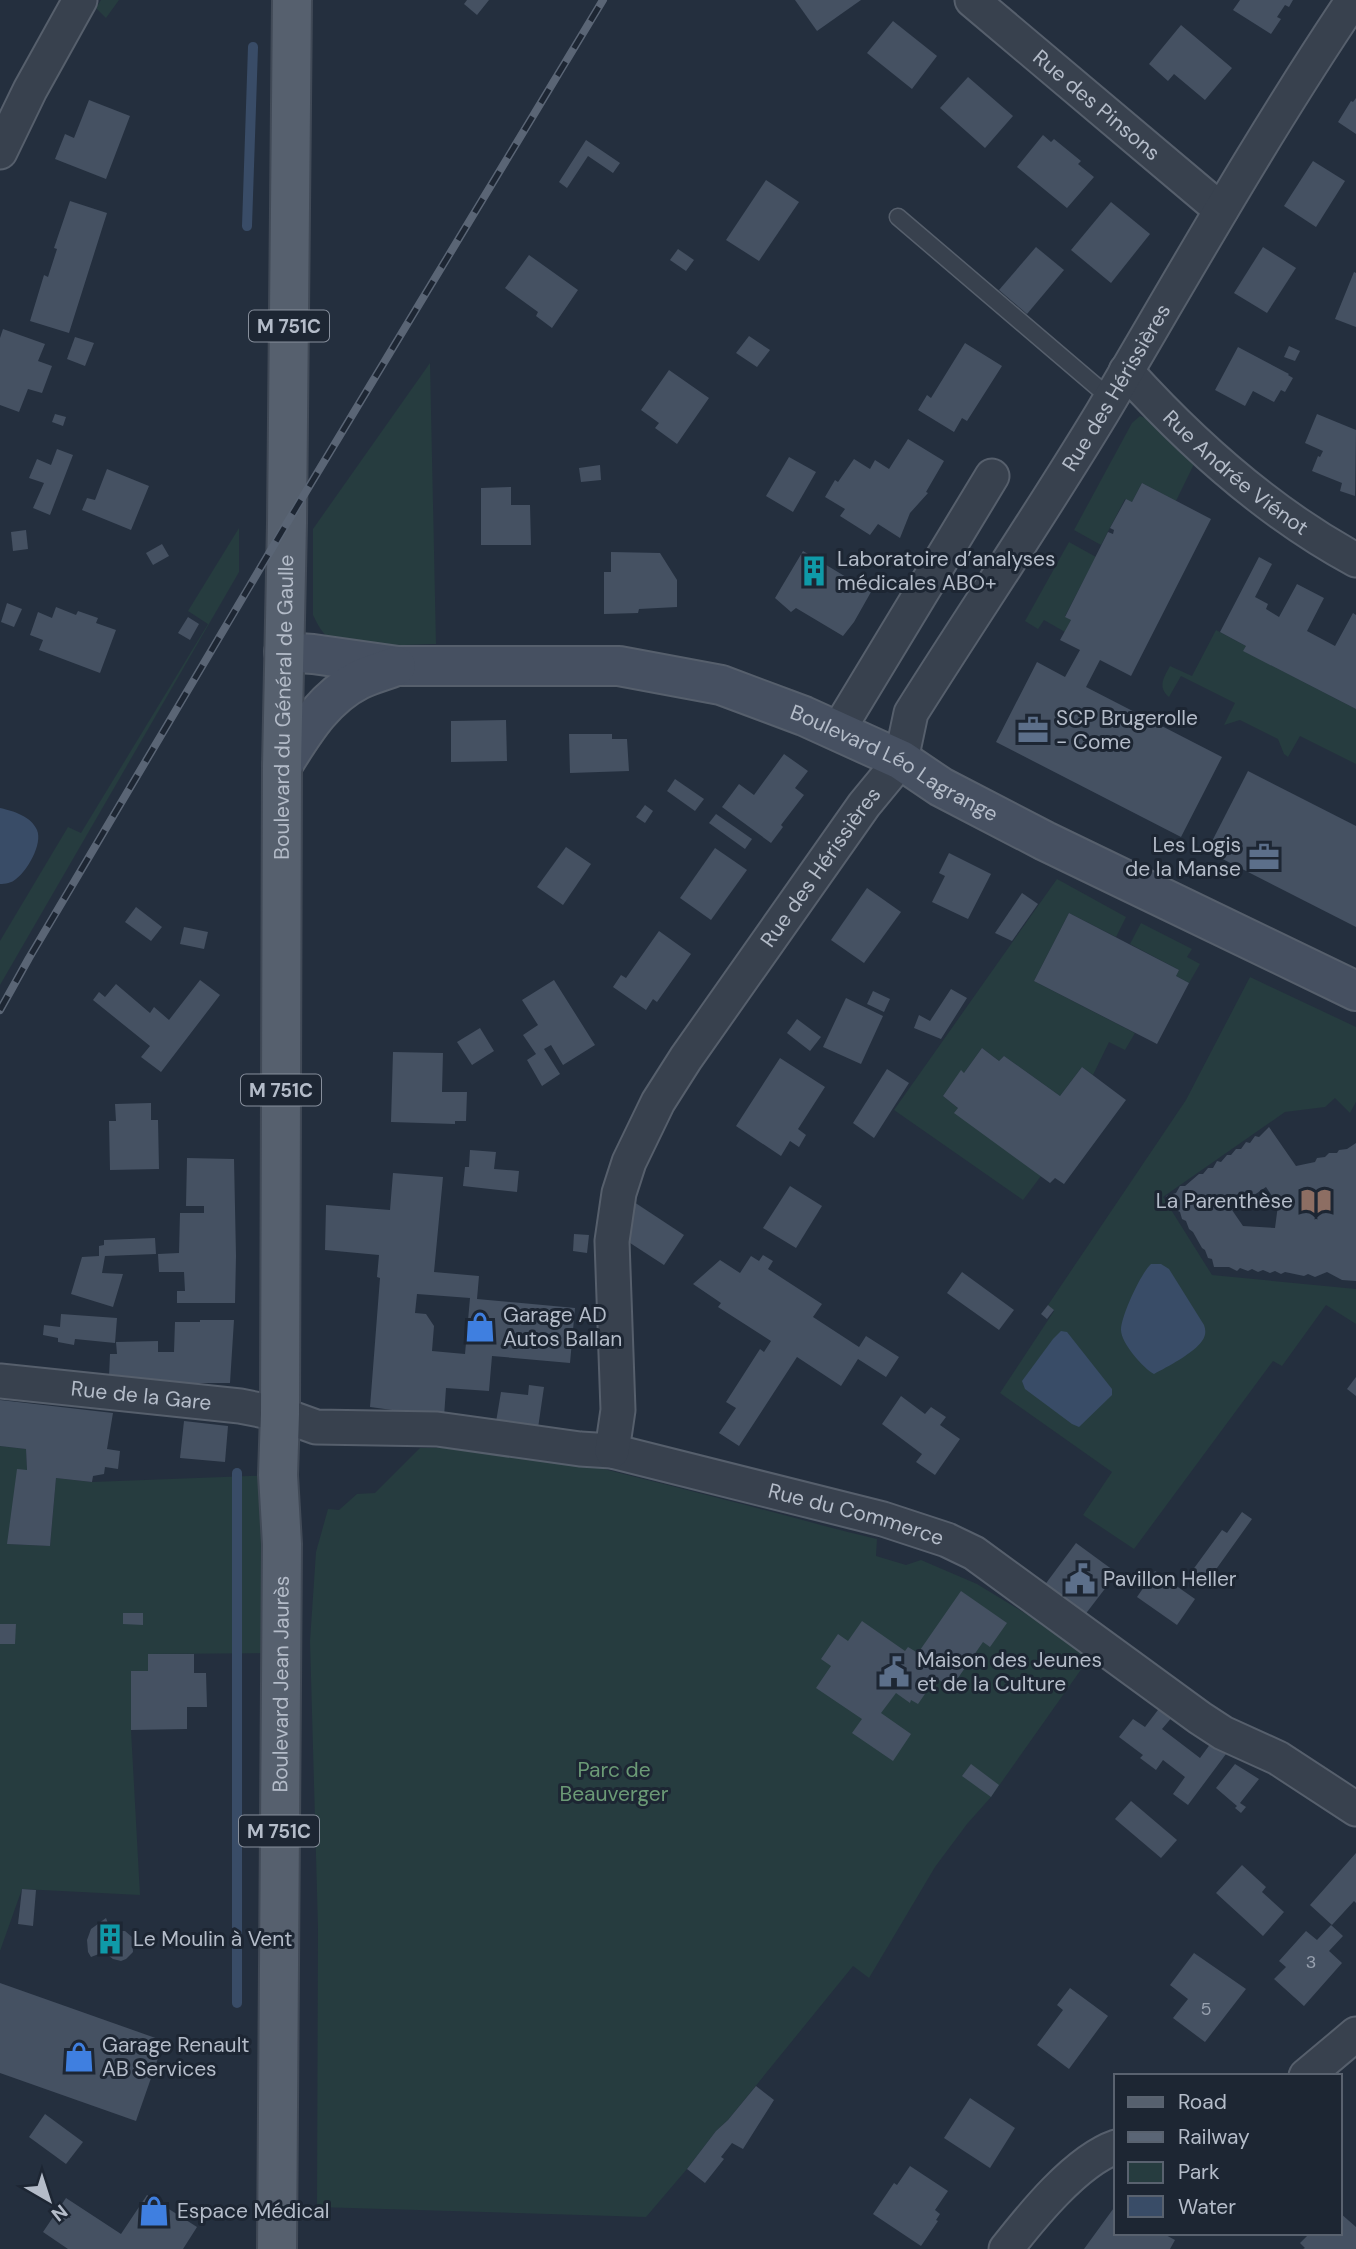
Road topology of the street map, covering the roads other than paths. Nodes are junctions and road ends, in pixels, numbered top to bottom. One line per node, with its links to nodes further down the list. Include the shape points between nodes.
1 (80, 0): 5 (street)
2 (292, 0): 11 (main road, Boulevard du Général de Gaulle / M 751C)
3 (972, 0): 6 (street, Rue des Pinsons)
4 (1353, 0): 6 (street, Rue des Hérissières)
5 (0, 152)
6 (1222, 210): 8 (street, Rue des Hérissières)
7 (898, 217): 8 (lane)
8 (1118, 385): 10 (street, Rue Andrée Viénot, via 1291,519); 14 (street, Rue des Hérissières, via 911,713)
9 (992, 476): 13 (street)
10 (1356, 560)
11 (284, 652): 12 (street, Boulevard Léo Lagrange); 15 (main road, Boulevard du Général de Gaulle / M 751C)
12 (398, 666): 13 (street, Boulevard Léo Lagrange, via 618,666 721,685); 15 (street, Boulevard Léo Lagrange, via 360,679 337,695 318,713)
13 (837, 732): 14 (street, Boulevard Léo Lagrange)
14 (901, 760): 16 (street, Boulevard Léo Lagrange, via 941,787 1045,841); 19 (street, Rue des Hérissières, via 864,805 686,1058 657,1102 629,1162 612,1241 618,1410)
15 (282, 766): 18 (main road, Boulevard du Général de Gaulle / M 751C)
16 (1356, 991)
17 (0, 1381): 18 (street, Rue de la Gare)
18 (280, 1414): 19 (street, Rue du Commerce, via 316,1427 437,1429); 24 (main road, Boulevard Jean Jaurès / M 751C)
19 (612, 1451): 20 (street, Rue du Commerce, via 883,1519 947,1540 974,1553 1200,1718 1278,1758)
20 (1356, 1809)
21 (1356, 2034): 22 (street)
22 (1308, 2074)
23 (1114, 2148): 25 (street, via 1072,2175)
24 (277, 2249)
25 (1006, 2249)

